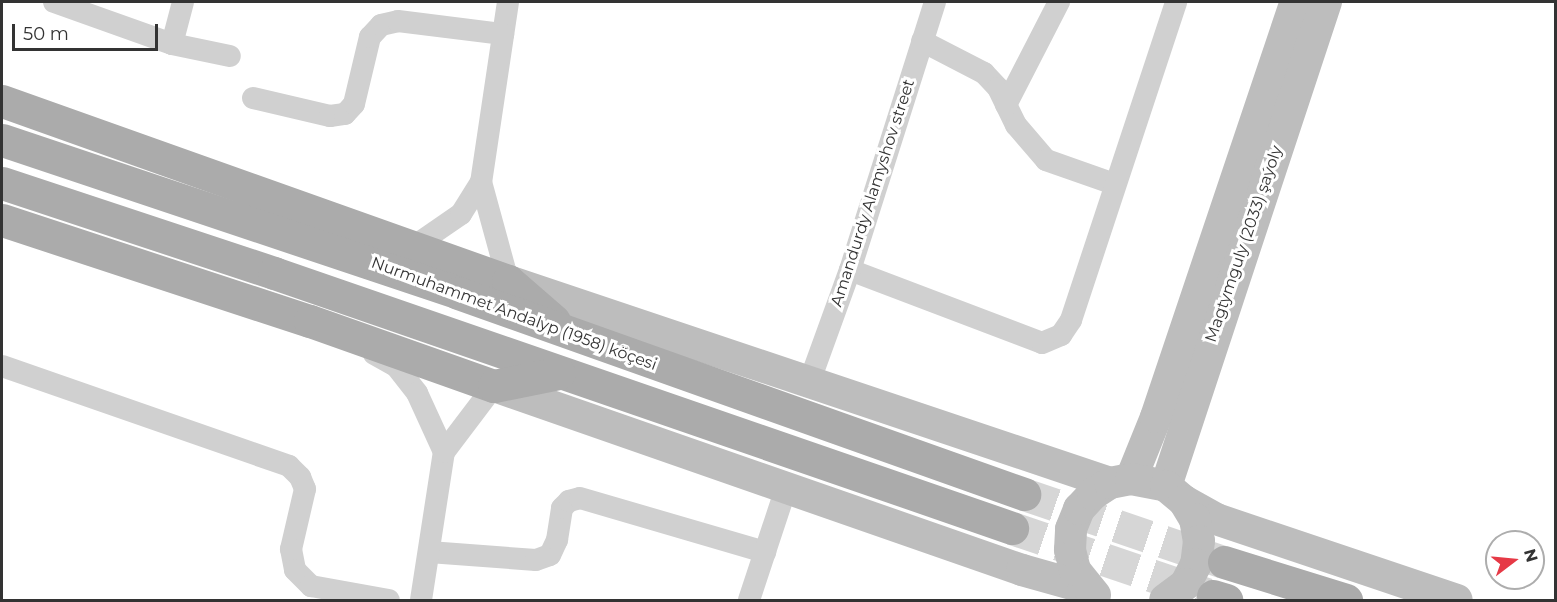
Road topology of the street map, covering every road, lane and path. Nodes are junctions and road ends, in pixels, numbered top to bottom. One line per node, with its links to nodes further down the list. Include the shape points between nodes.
1 (54, 2): 11 (street)
2 (183, 2): 11 (street)
3 (508, 2): 9 (street)
4 (935, 2): 10 (street, Amandurdy Alamyshov street)
5 (1059, 2): 15 (street)
6 (1176, 2): 19 (street)
7 (1296, 2): 32 (main road, Magtymguly (2033) şaýoly)
8 (1326, 2): 32 (main road, Magtymguly (2033) şaýoly)
9 (503, 34): 13 (street, via 398,21 381,25 370,37 354,104 345,114 330,116); 17 (street)
10 (922, 41): 15 (street, via 984,73); 23 (street, Amandurdy Alamyshov street)
11 (172, 44): 12 (street)
12 (230, 56)
13 (254, 98)
14 (2, 101): 22 (main road)
15 (1006, 105): 19 (street, via 1016,125 1046,160)
16 (2, 140): 21 (main road, Nurmuhammet Andalyp (1958) köçesi)
17 (482, 182): 22 (street, Nurmuhammet Andalyp (1958) köçesi, via 461,214); 25 (street)
18 (2, 183): 24 (main road)
19 (1114, 184): 23 (street, via 1071,320 1061,335 1042,343)
20 (2, 220): 26 (main road)
21 (302, 241): 22 (main road); 27 (main road, Nurmuhammet Andalyp (1958) köçesi)
22 (413, 247): 25 (main road)
23 (850, 270): 30 (street, Amandurdy Alamyshov street)
24 (274, 273): 26 (main road); 29 (main road)
25 (508, 281): 27 (main road); 30 (main road)
26 (310, 321): 31 (main road); 33 (street, via 396,366 417,393)
27 (570, 335): 37 (main road, Nurmuhammet Andalyp (1958) köçesi)
28 (10, 369): 45 (street, via 289,466 305,489 291,549 295,570 311,586)
29 (560, 373): 31 (main road); 40 (main road)
30 (809, 383): 34 (main road)
31 (494, 386): 33 (street); 36 (main road)
32 (1169, 425): 34 (main road, via 1125,460); 35 (main road, Magtymguly (2033) şaýoly); 38 (main road, Magtymguly (2033) şaýoly); 39 (main road, via 1191,485)
33 (444, 452): 41 (street)
34 (1065, 471): 35 (main road)
35 (1121, 481): 38 (main road); 44 (main road, via 1093,494 1079,509 1071,529 1070,550)
36 (786, 488): 42 (street); 44 (main road, via 1022,570)
37 (1024, 494)
38 (1175, 494): 39 (main road); 48 (main road, via 1195,519 1199,542 1196,564 1186,584)
39 (1216, 519): 50 (main road)
40 (1012, 528)
41 (429, 552): 42 (street, via 536,560 550,555 557,540 562,508 580,498); 46 (street)
42 (765, 552): 47 (street)
43 (1224, 562): 49 (main road)
44 (1084, 596)
45 (389, 600)
46 (421, 600)
47 (749, 600)
48 (1165, 600)
49 (1346, 600)
50 (1457, 600)

